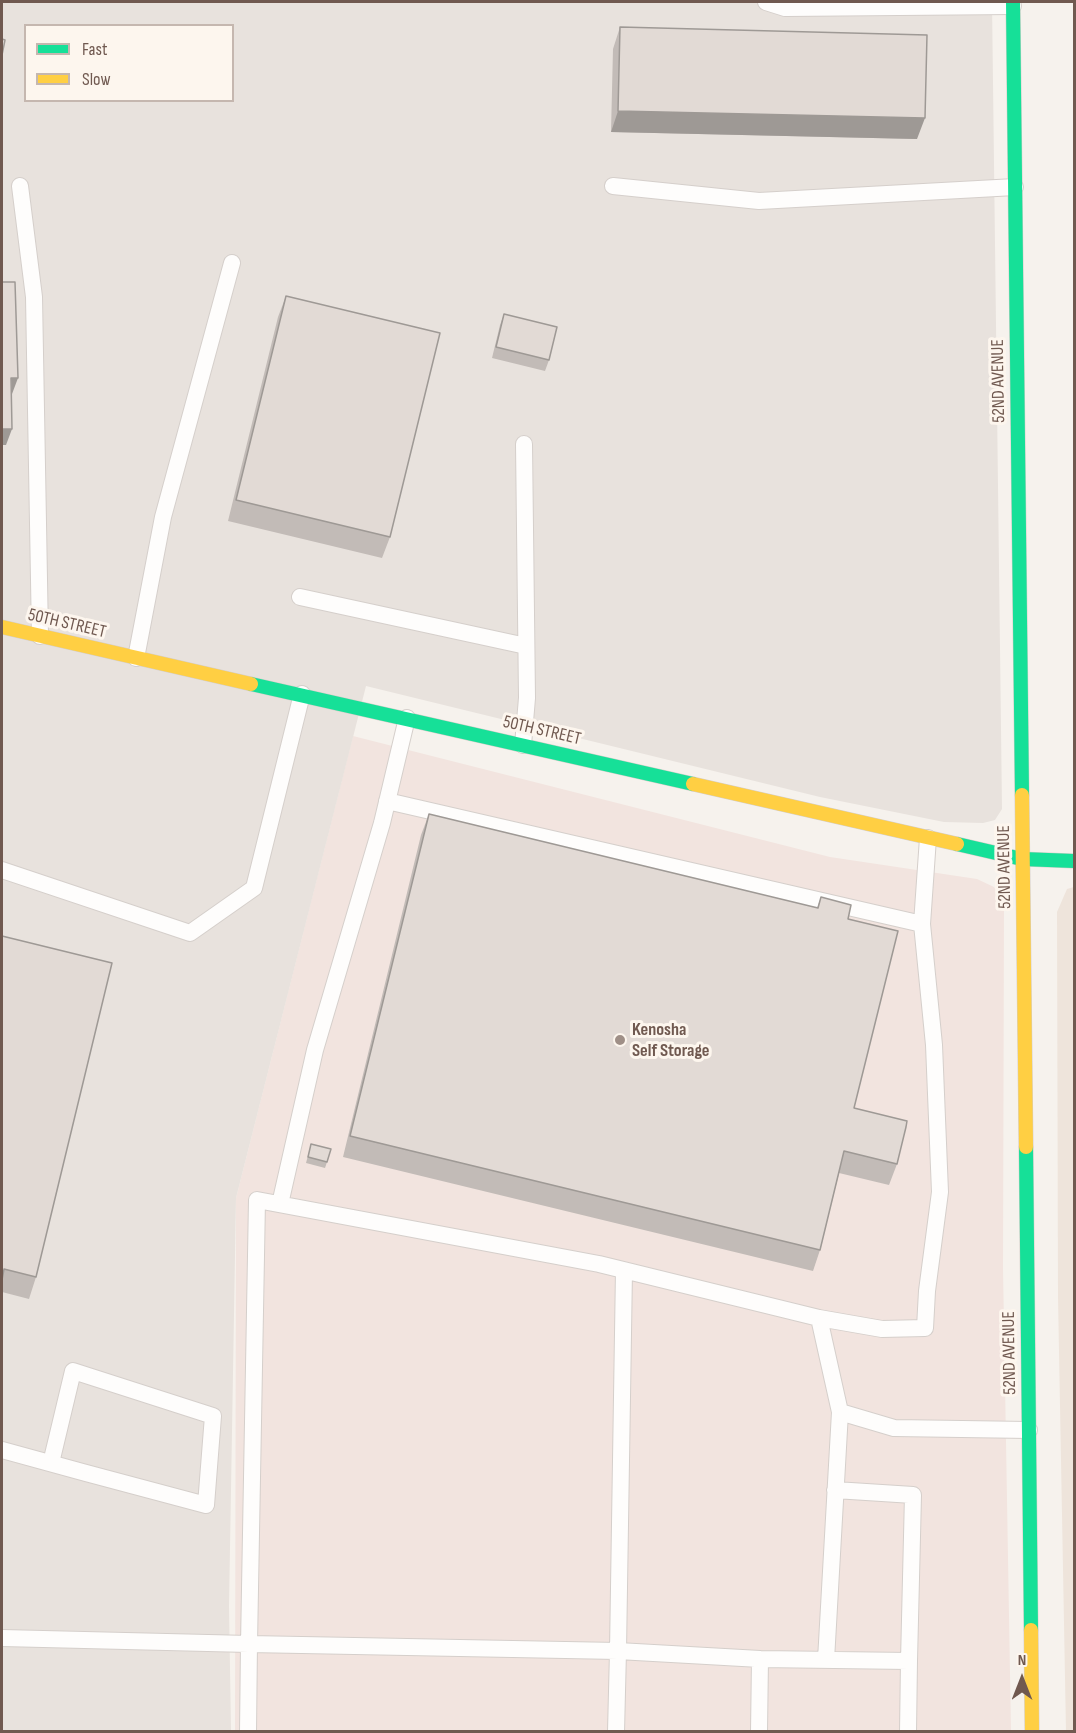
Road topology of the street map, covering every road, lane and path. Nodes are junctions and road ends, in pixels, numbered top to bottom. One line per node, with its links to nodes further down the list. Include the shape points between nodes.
1 (766, 2): 2 (lane, via 785,8)
2 (1013, 4): 5 (street, 52ND AVENUE)
3 (20, 186): 10 (lane, via 34,297)
4 (613, 186): 5 (lane, via 759,201)
5 (1015, 187): 18 (street, 52ND AVENUE)
6 (232, 263): 12 (lane, via 163,517)
7 (524, 444): 11 (lane)
8 (300, 597): 11 (lane)
9 (2, 627): 10 (street, 50TH STREET)
10 (40, 636): 12 (street, 50TH STREET)
11 (526, 646): 15 (lane)
12 (136, 657): 13 (street, 50TH STREET)
13 (302, 694): 14 (street, 50TH STREET); 20 (lane, via 254,888 190,933)
14 (407, 718): 15 (street, 50TH STREET); 16 (lane)
15 (523, 745): 17 (street, 50TH STREET)
16 (387, 801): 21 (lane); 22 (lane, via 315,1050)
17 (928, 837): 18 (street, 50TH STREET); 21 (lane)
18 (1022, 859): 19 (street, 50TH STREET); 26 (street, 52ND AVENUE)
19 (1074, 861)
20 (2, 870)
21 (922, 924): 24 (lane, via 934,1045 940,1192 925,1328 882,1329)
22 (280, 1204): 23 (lane); 31 (lane, via 257,1200)
23 (624, 1270): 24 (lane); 32 (lane)
24 (819, 1318): 25 (lane)
25 (840, 1412): 26 (lane, via 894,1428); 29 (lane)
26 (1029, 1430): 40 (street, 52ND AVENUE)
27 (2, 1450): 28 (lane)
28 (51, 1463): 28 (lane, via 206,1504 213,1416 73,1371)
29 (835, 1490): 34 (lane); 35 (lane, via 913,1495)
30 (2, 1638): 31 (lane)
31 (249, 1644): 32 (lane); 36 (lane)
32 (618, 1652): 33 (lane); 37 (lane)
33 (760, 1659): 34 (lane); 38 (lane)
34 (826, 1660): 35 (lane)
35 (909, 1661): 39 (lane)
36 (248, 1731)
37 (616, 1731)
38 (759, 1731)
39 (908, 1731)
40 (1032, 1731)

